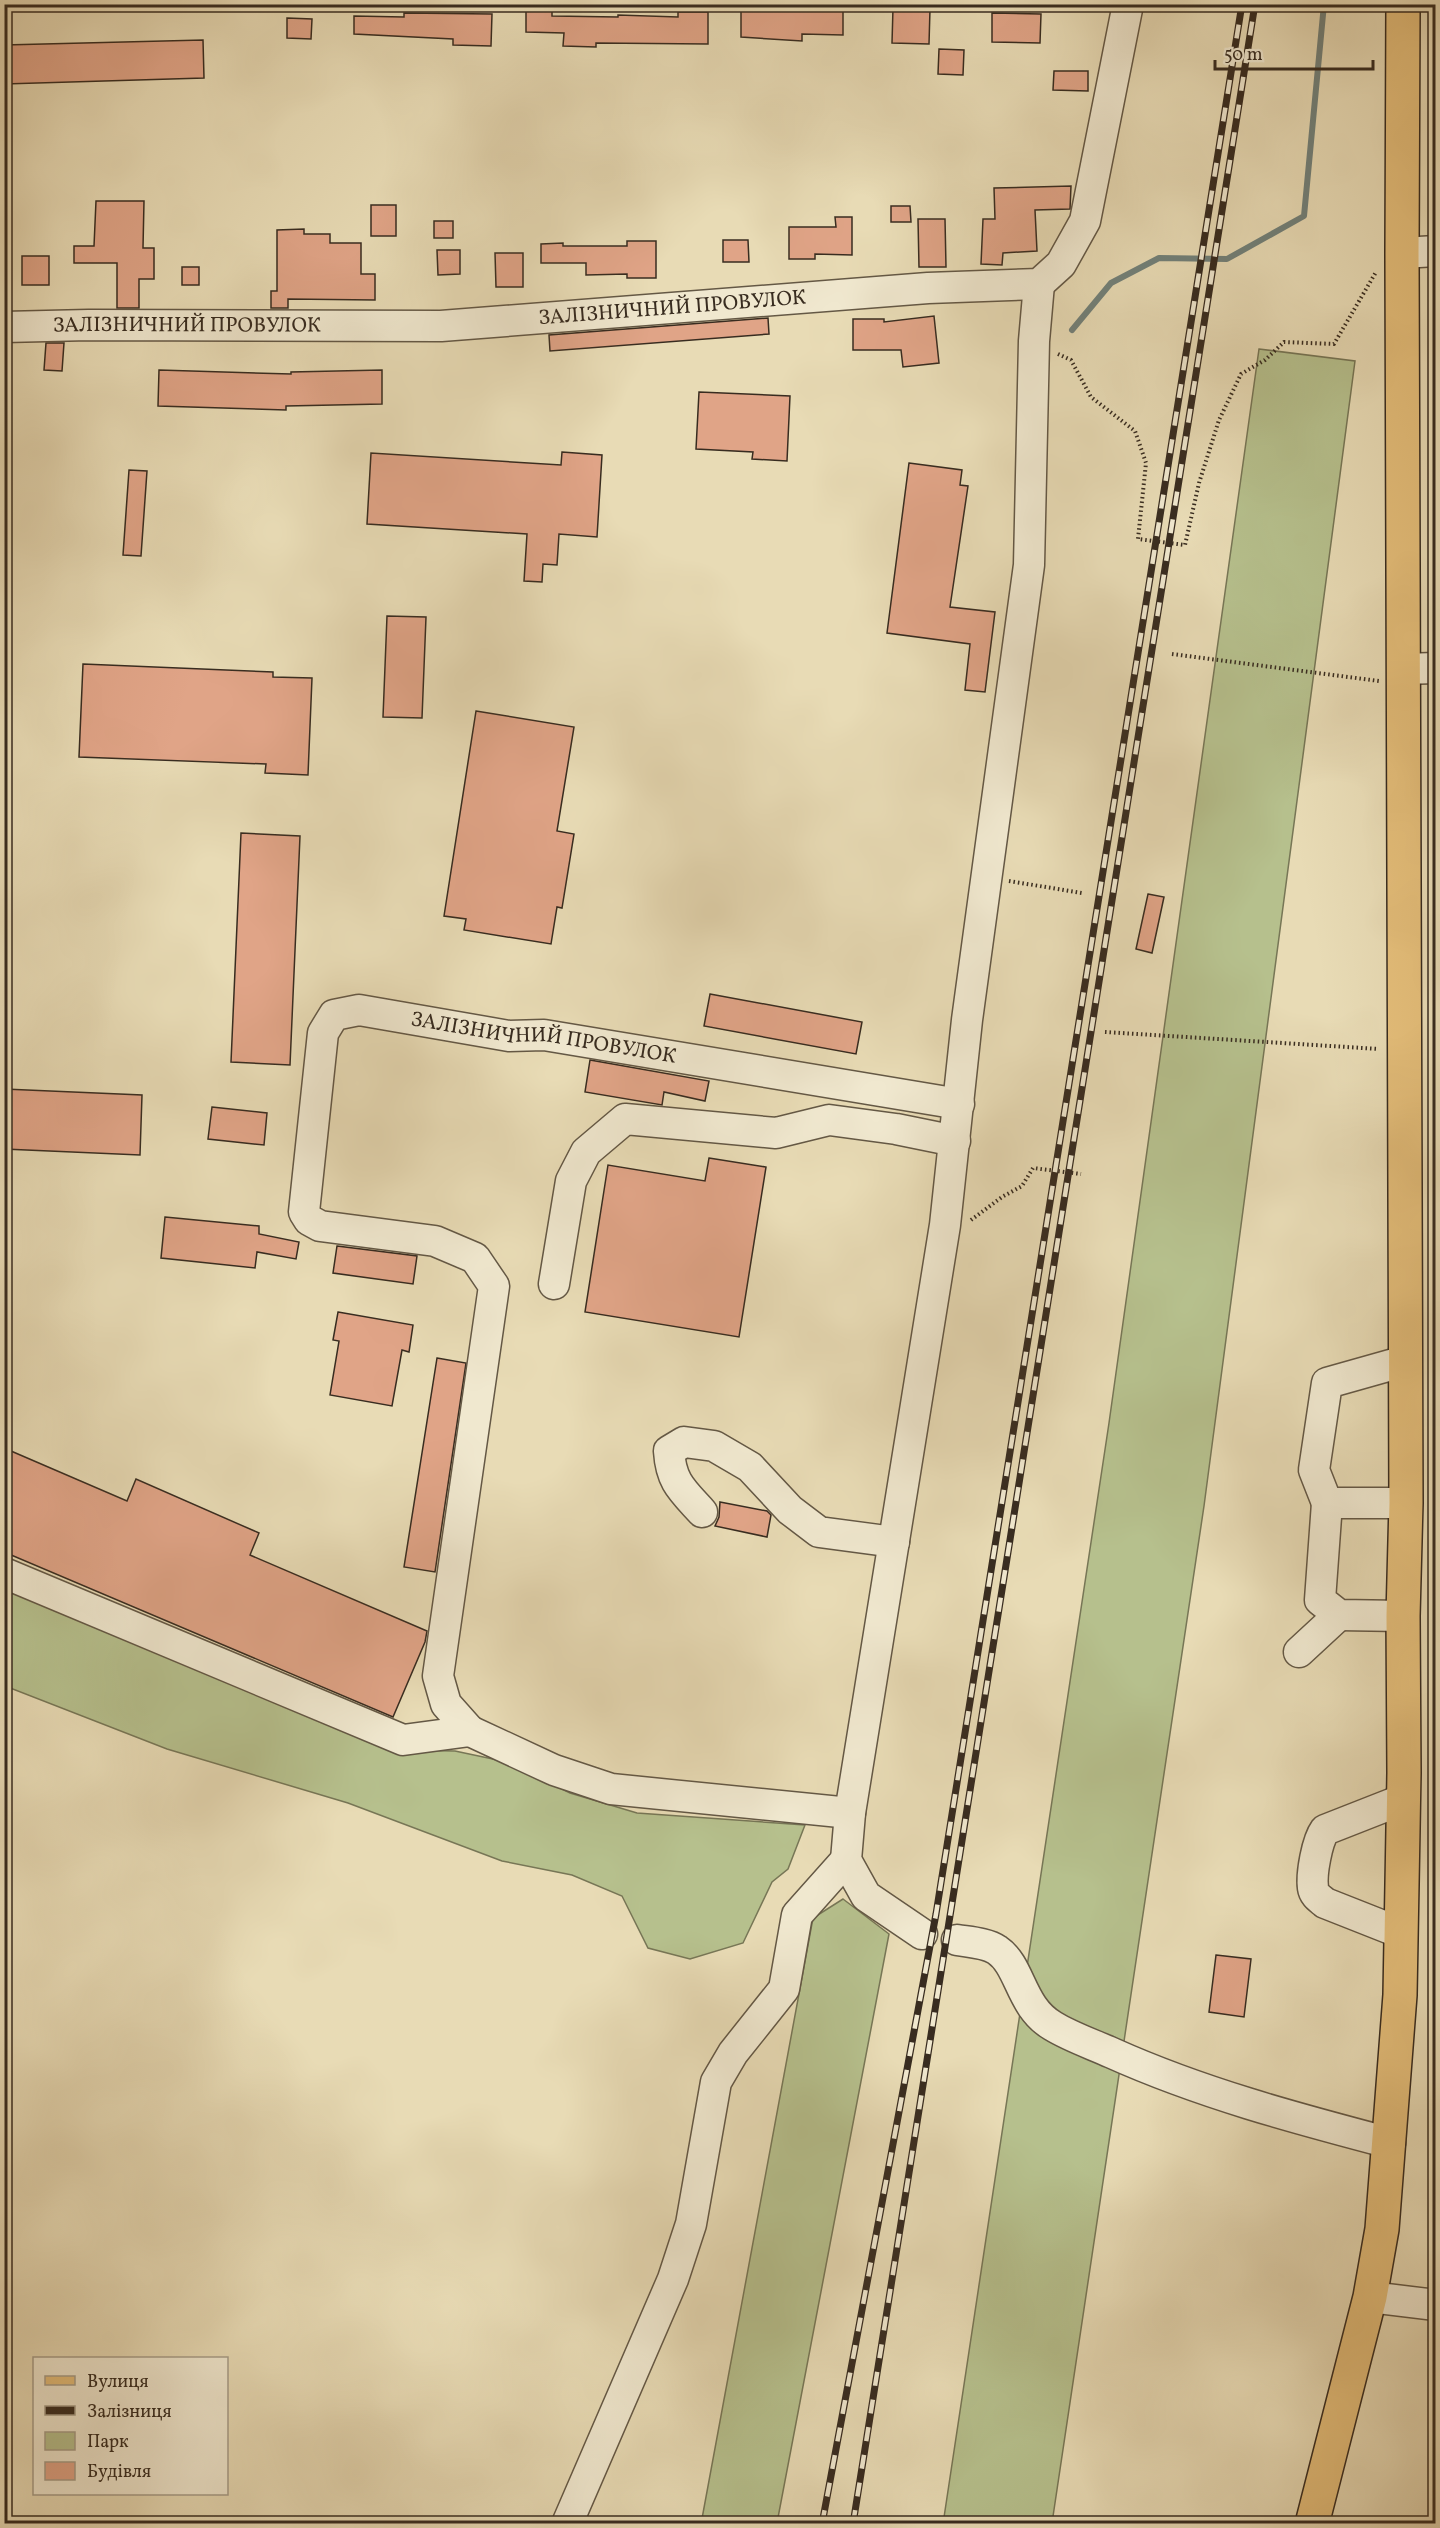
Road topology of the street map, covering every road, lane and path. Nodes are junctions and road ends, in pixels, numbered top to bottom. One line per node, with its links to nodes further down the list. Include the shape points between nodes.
1 (1128, 4): 5 (street, via 1085,221 1060,264)
2 (1403, 4): 4 (main road)
3 (1436, 250): 4 (street)
4 (1402, 253): 7 (path, via 1381,262 1334,344 1284,342 1241,374 1219,420 1185,545 1138,539 1146,463 1134,431 1091,397 1071,360); 10 (main road)
5 (1039, 284): 6 (street, ЗАЛІЗНИЧНИЙ ПРОВУЛОК, via 928,288 441,326); 7 (street)
6 (4, 327)
7 (1034, 341): 11 (street, via 1029,565)
8 (1172, 654): 10 (path)
9 (1436, 668): 10 (street)
10 (1403, 676): 14 (main road)
11 (986, 876): 12 (path); 15 (street)
12 (1082, 893)
13 (1105, 1032): 14 (path)
14 (1404, 1050): 20 (main road)
15 (959, 1104): 16 (street); 29 (street, ЗАЛІЗНИЧНИЙ ПРОВУЛОК, via 544,1035 509,1035 359,1010 334,1015 323,1033 304,1212 320,1226 435,1241 475,1258 494,1286 438,1676 446,1704)
16 (955, 1141): 18 (street); 19 (street, via 829,1120 776,1133 625,1119 586,1152 572,1181)
17 (1081, 1174): 18 (path, via 1033,1168 1022,1186 967,1223)
18 (945, 1224): 24 (street)
19 (554, 1284)
20 (1405, 1361): 21 (street, via 1327,1383 1314,1470); 22 (main road)
21 (1327, 1503): 22 (street); 26 (street, via 1320,1600)
22 (1406, 1503): 27 (main road)
23 (702, 1512): 24 (street, via 670,1471 669,1451 684,1443 714,1446 750,1467 790,1510 819,1532)
24 (894, 1542): 31 (street)
25 (4, 1573): 29 (street, via 403,1740)
26 (1339, 1615): 27 (street); 28 (street)
27 (1402, 1616): 30 (main road)
28 (1299, 1652)
29 (471, 1731): 31 (street, via 554,1770 611,1790)
30 (1404, 1799): 33 (main road); 33 (street, via 1325,1830 1319,1839 1313,1887 1325,1903)
31 (850, 1813): 32 (street)
32 (846, 1860): 34 (street, via 866,1896); 39 (street, via 797,1915 784,1989 716,2082 691,2224)
33 (1401, 1933): 36 (main road)
34 (922, 1934)
35 (957, 1940): 36 (street, via 996,1949 1029,2003 1054,2027 1143,2067 1253,2106)
36 (1390, 2143): 37 (main road, via 1383,2229)
37 (1370, 2297): 38 (street); 40 (main road)
38 (1436, 2306)
39 (567, 2523)
40 (1312, 2523)

